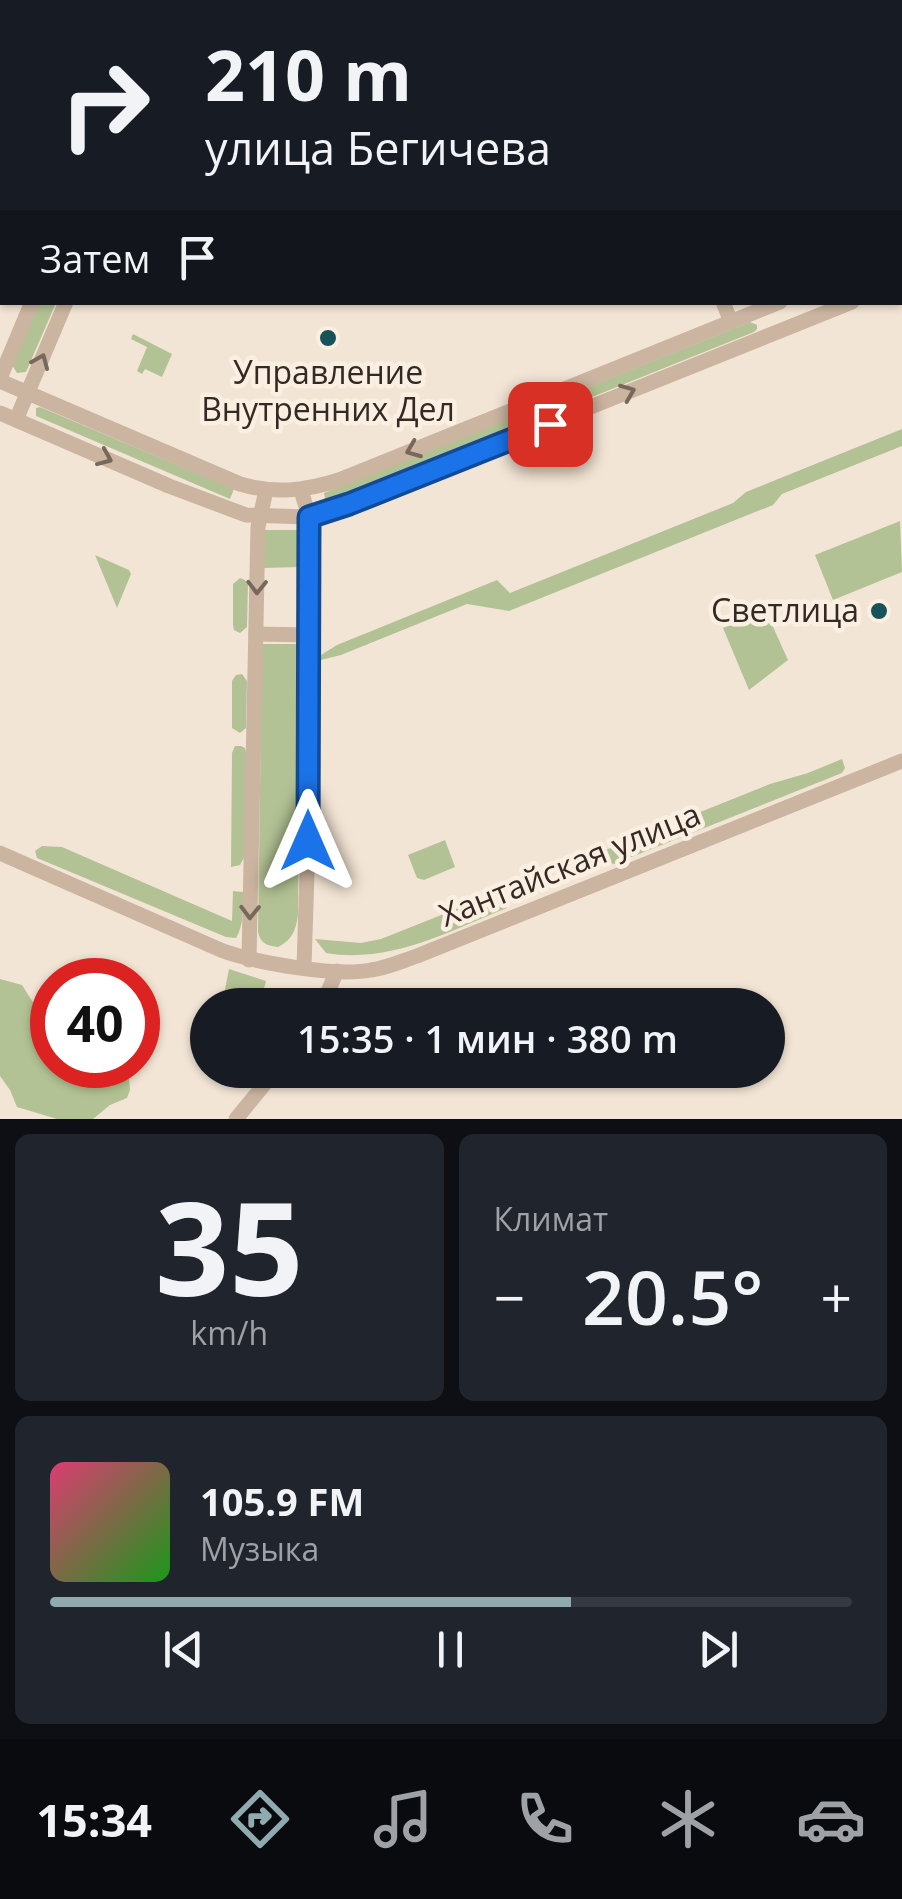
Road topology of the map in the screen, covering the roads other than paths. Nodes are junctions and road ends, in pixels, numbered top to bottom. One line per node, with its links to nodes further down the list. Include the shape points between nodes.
1 (31, 305): 8 (street)
2 (65, 305): 9 (street, one-way to 2)
3 (724, 305): 6 (street)
4 (845, 305): 7 (street)
5 (752, 308): 6 (street); 7 (street)
6 (731, 322): 13 (street, one-way to 13)
7 (764, 338): 15 (street, one-way to 7)
8 (0, 379): 9 (street)
9 (27, 393): 11 (street); 12 (street)
10 (0, 412): 11 (street)
11 (16, 420): 14 (street, one-way to 14, via 169,486)
12 (266, 490): 13 (street); 14 (street)
13 (301, 490): 15 (street)
14 (261, 517): 15 (street); 16 (street, one-way to 16)
15 (309, 517): 17 (street)
16 (256, 634): 17 (street); 20 (street, one-way to 20)
17 (309, 635): 21 (street)
18 (902, 762): 22 (street, Хантайская улица, via 417,956 370,971)
19 (0, 853): 20 (street, Хантайская улица)
20 (249, 960): 21 (street, Хантайская улица)
21 (304, 967): 22 (street, Хантайская улица)
22 (337, 971): 23 (street)
23 (330, 988)
24 (261, 1088): 25 (street)
25 (236, 1119)

